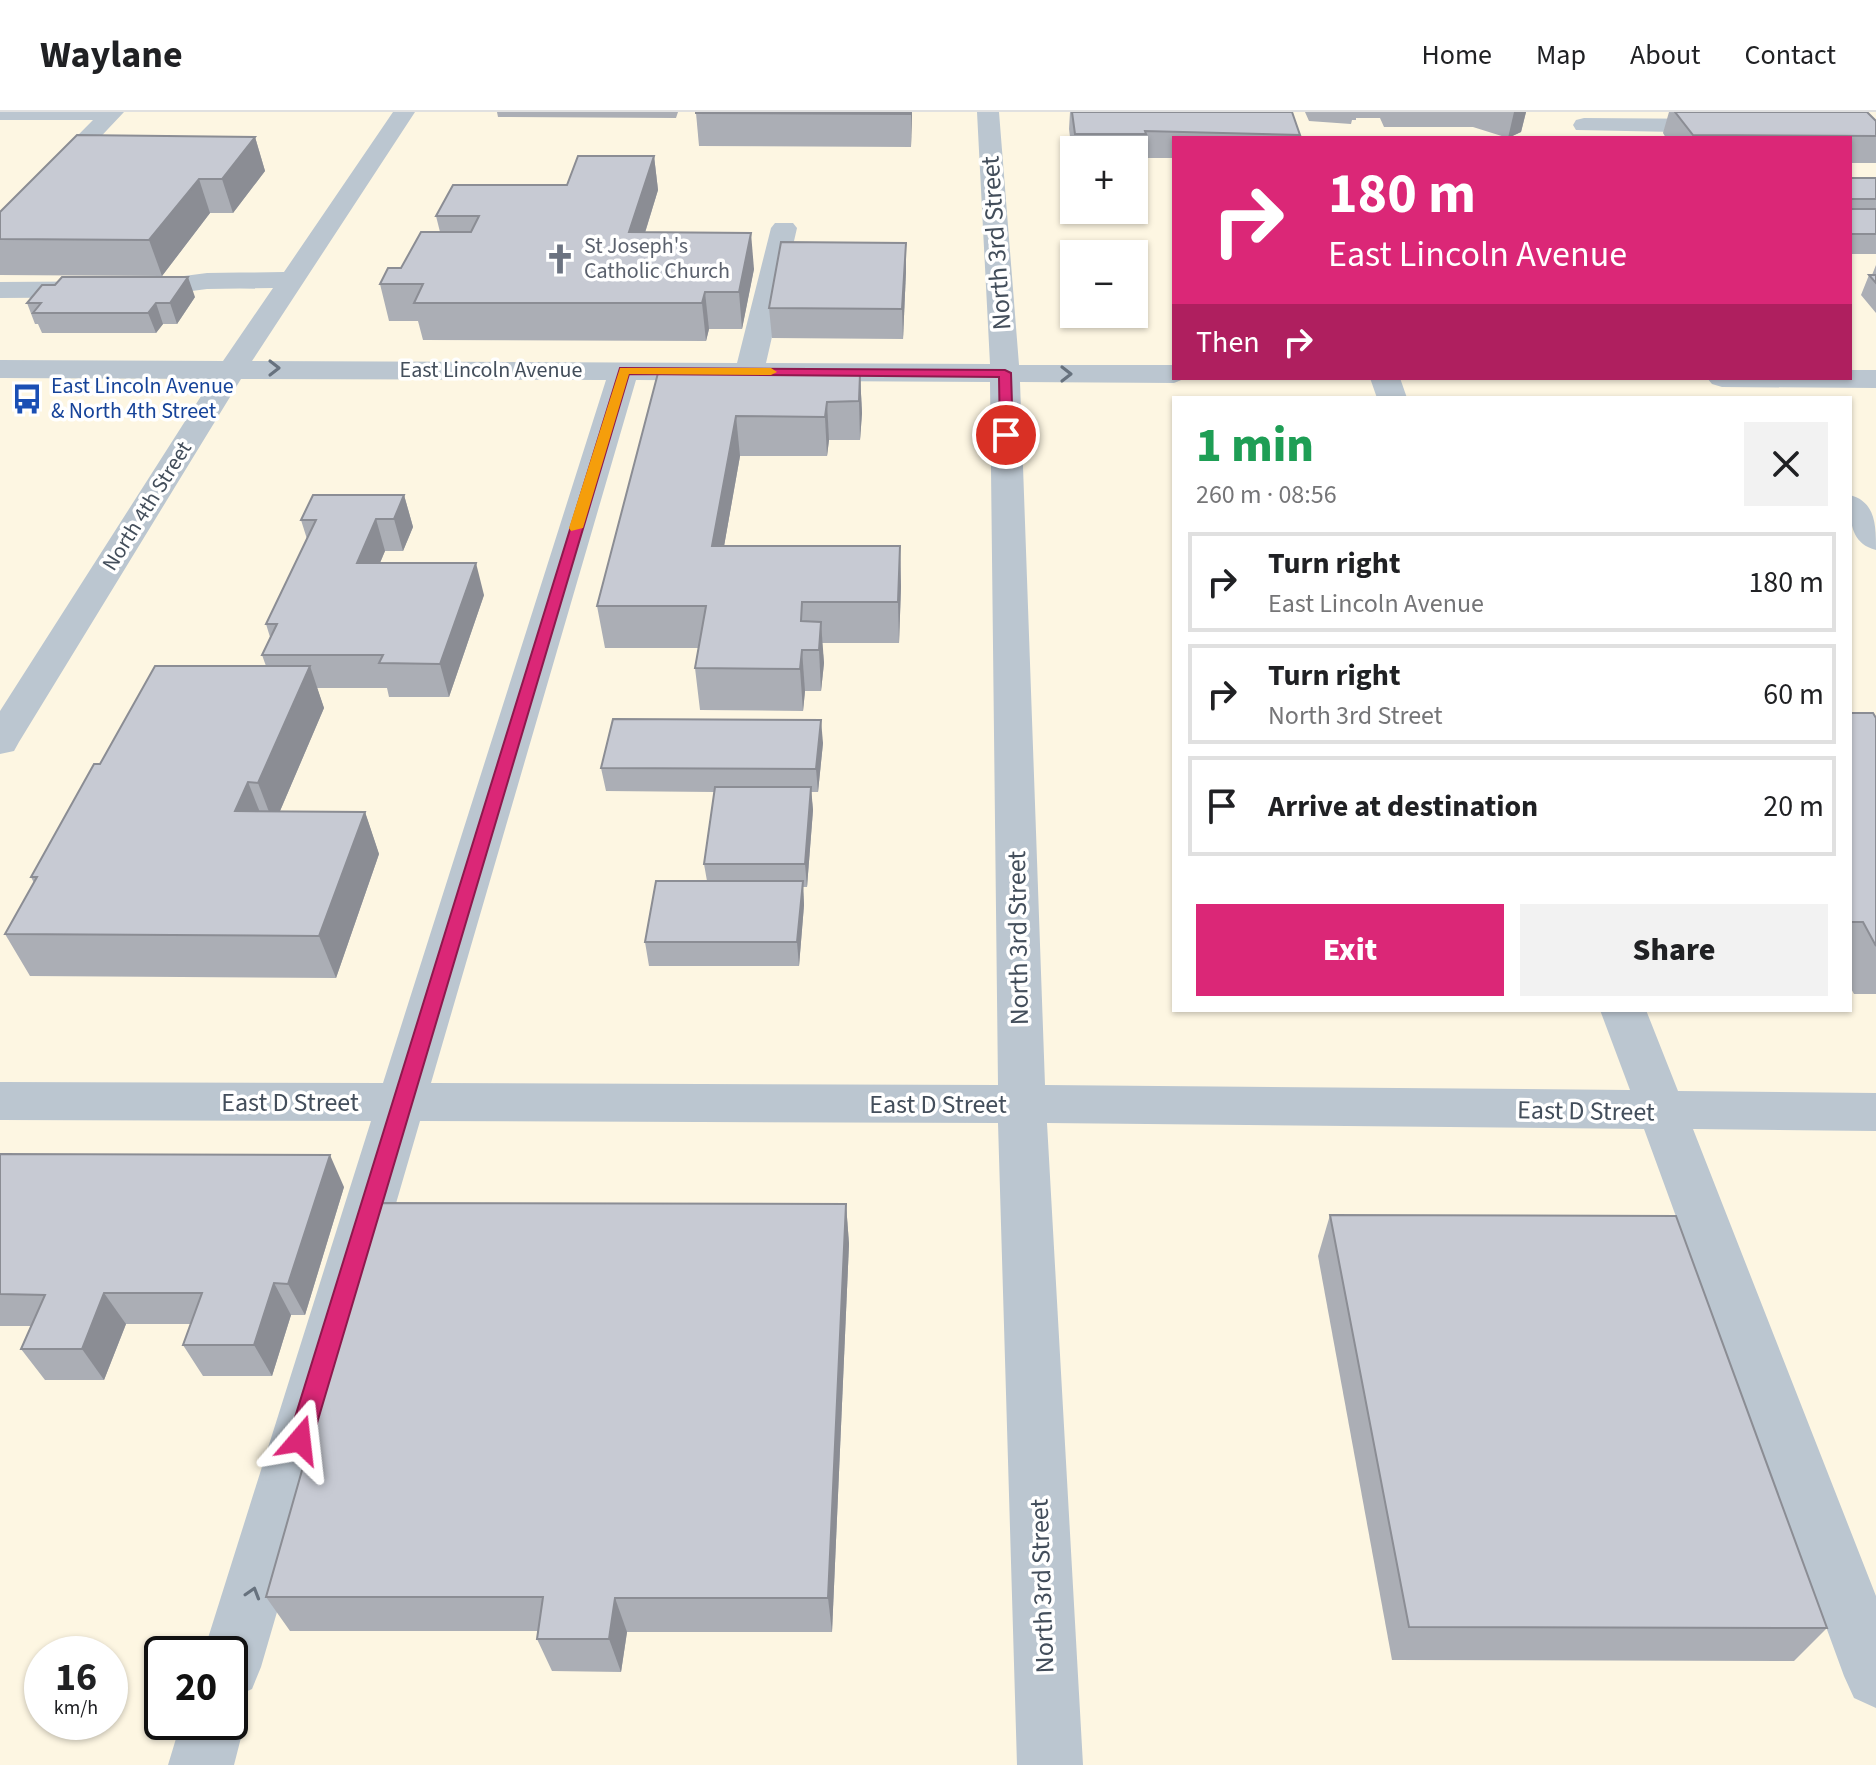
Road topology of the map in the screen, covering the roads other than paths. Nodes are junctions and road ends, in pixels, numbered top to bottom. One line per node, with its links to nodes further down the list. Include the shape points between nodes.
1 (113, 112): 4 (street); 8 (street)
2 (404, 112): 9 (street, North 4th Street)
3 (988, 112): 15 (street, North 3rd Street)
4 (0, 113)
5 (1584, 125): 6 (street)
6 (1753, 126)
7 (784, 228): 14 (street)
8 (0, 229)
9 (291, 280): 10 (street, via 207,281 146,289); 11 (street, North 4th Street)
10 (0, 290)
11 (233, 368): 12 (street, East Lincoln Avenue); 13 (street, East Lincoln Avenue, one-way to 13); 21 (street, North 4th Street)
12 (0, 369)
13 (624, 370): 14 (street, East Lincoln Avenue); 24 (street)
14 (749, 372): 15 (street, East Lincoln Avenue)
15 (1005, 373): 16 (street, East Lincoln Avenue, one-way to 16); 25 (street, North 3rd Street)
16 (1172, 374)
17 (1852, 379): 18 (street)
18 (1876, 379)
19 (1852, 508): 20 (street)
20 (1876, 540)
21 (0, 742)
22 (1624, 1012): 26 (street)
23 (0, 1101): 24 (street, East D Street)
24 (402, 1102): 25 (street, East D Street); 28 (street, one-way to 24)
25 (1022, 1104): 26 (street, East D Street); 32 (street, North 3rd Street)
26 (1661, 1112): 27 (street, East D Street); 29 (street)
27 (1876, 1112)
28 (239, 1636)
29 (1876, 1676)
30 (208, 1740): 31 (street)
31 (201, 1765)
32 (1050, 1765)

